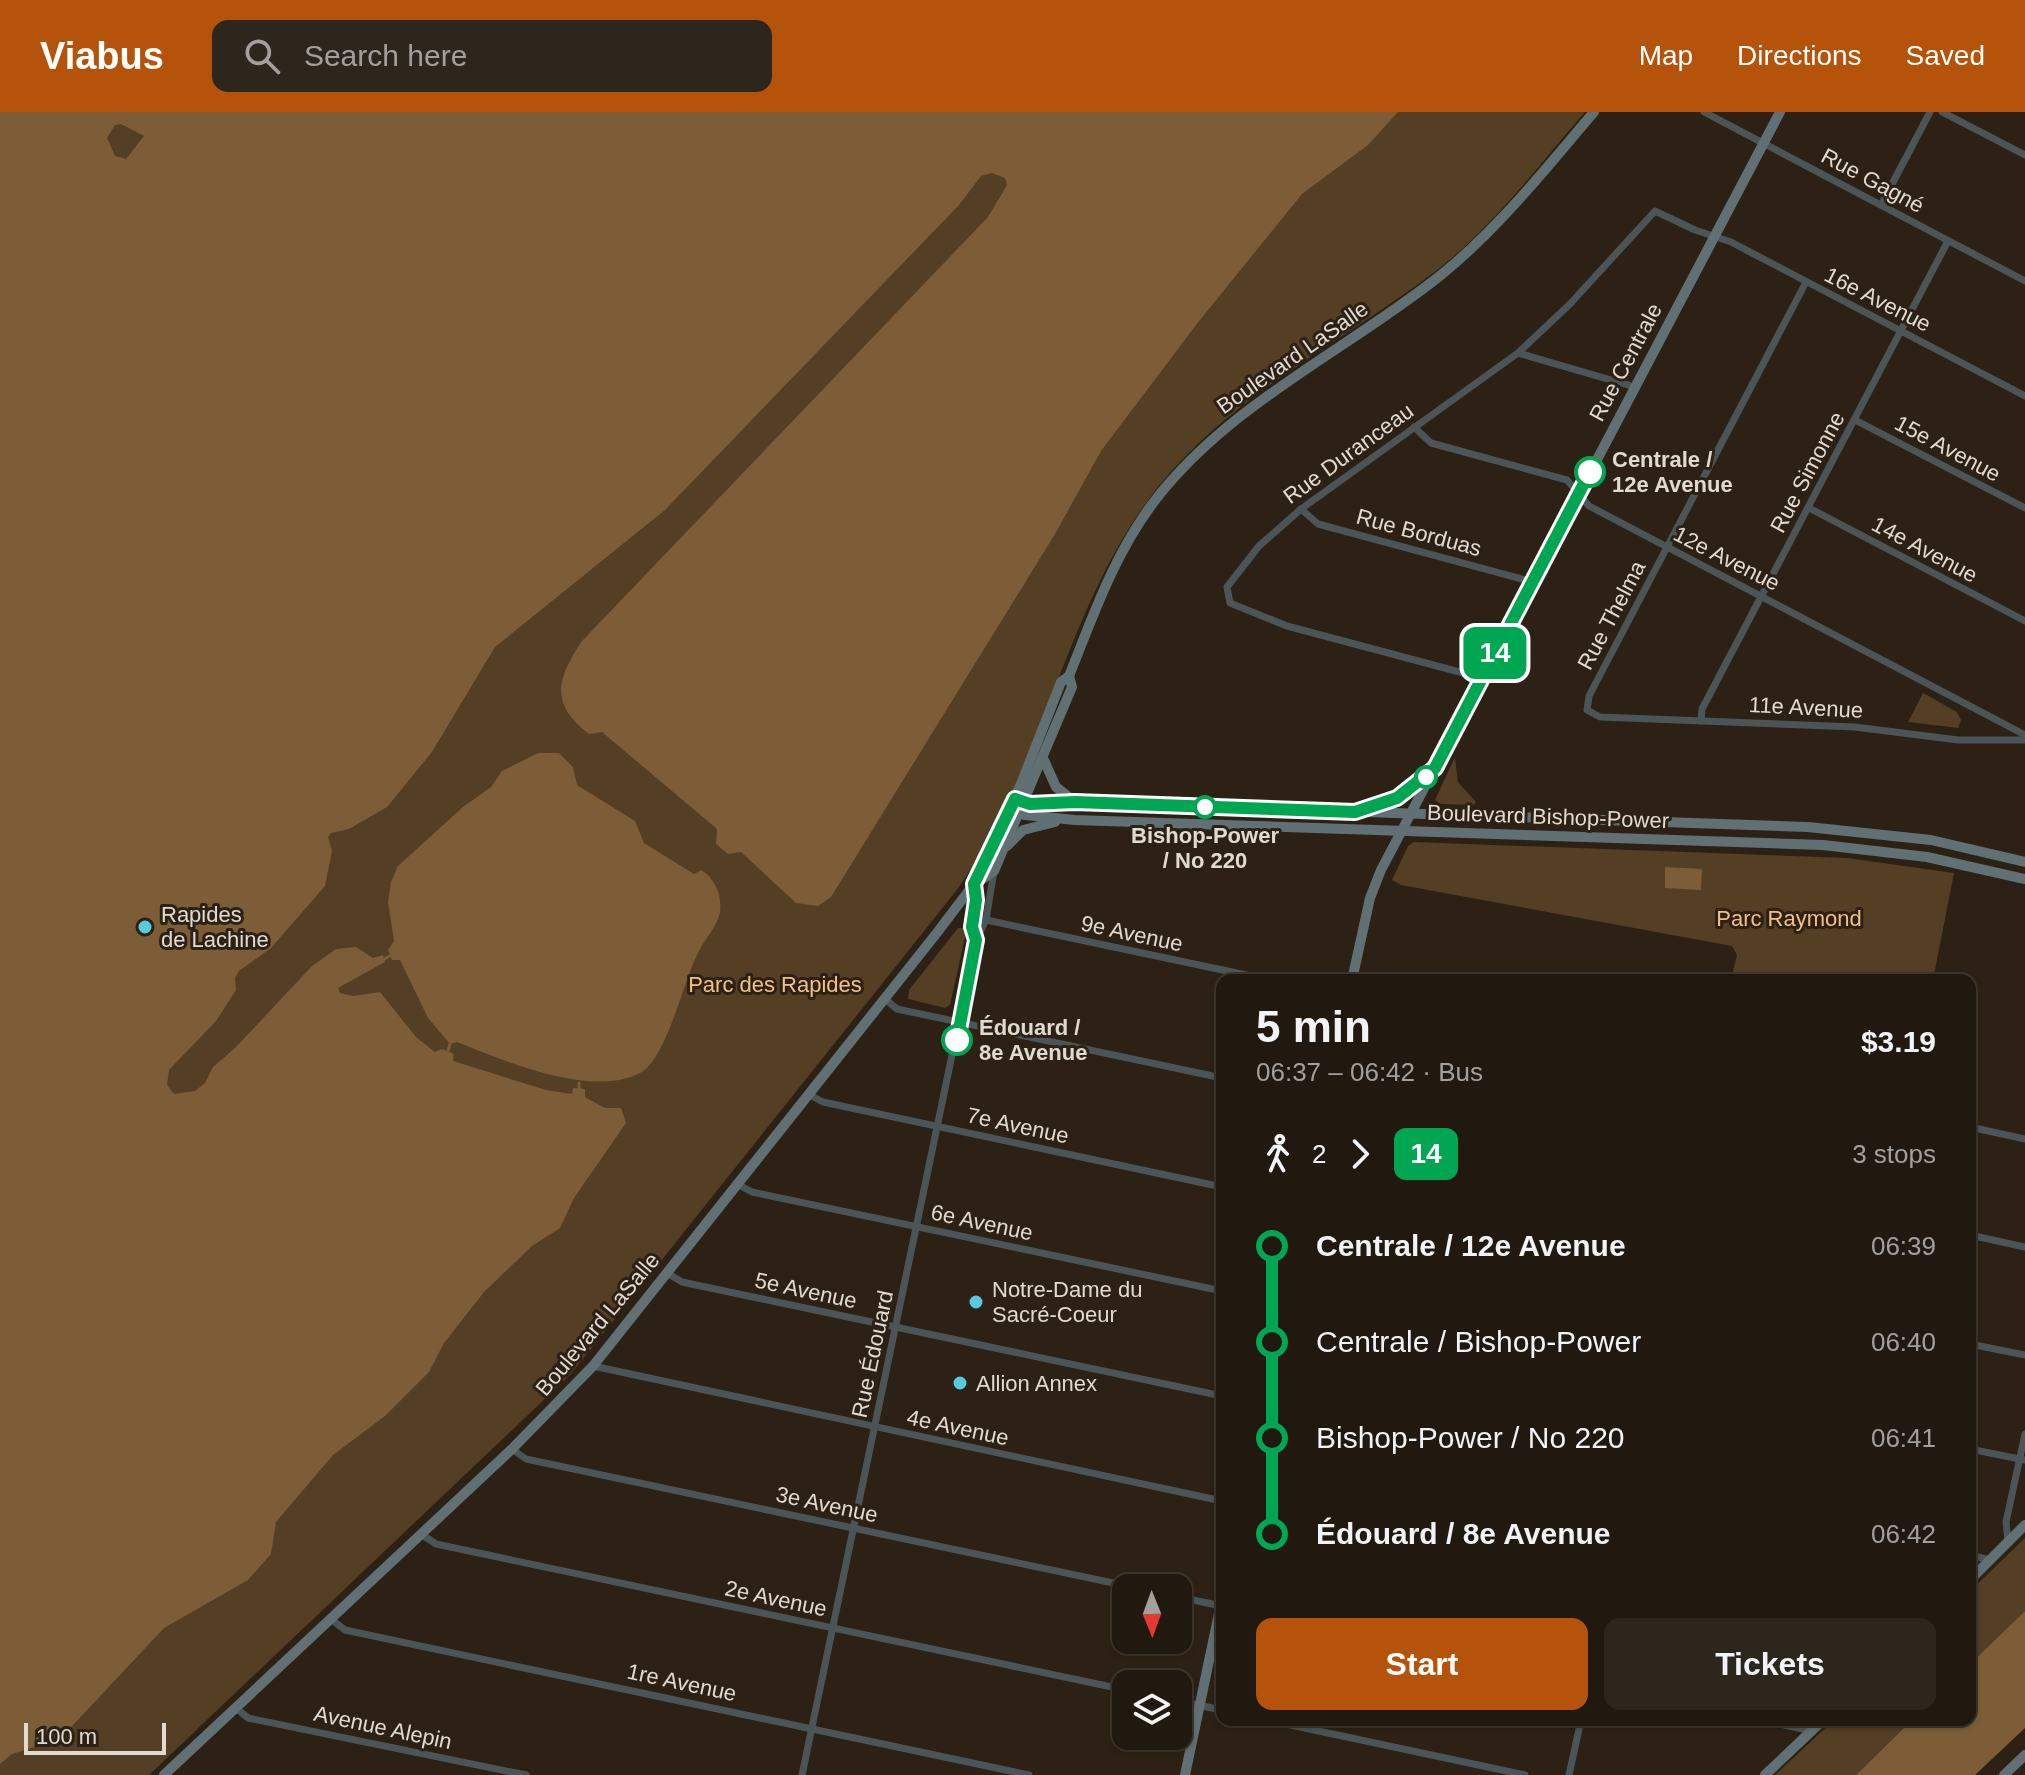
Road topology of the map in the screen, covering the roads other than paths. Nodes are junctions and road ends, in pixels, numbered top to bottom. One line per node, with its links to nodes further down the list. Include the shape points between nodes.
1 (1594, 112): 27 (street, Boulevard LaSalle, via 1458,261 1226,427 1182,469 1116,563)
2 (1704, 112): 6 (street, Rue Gagné)
3 (1780, 112): 6 (street, Rue Centrale)
4 (1930, 112): 8 (street)
5 (1942, 112): 7 (street)
6 (1764, 143): 8 (street, Rue Gagné); 9 (street, Rue Centrale)
7 (2025, 155)
8 (1881, 205): 10 (street, Rue Gagné)
9 (1714, 236): 12 (street, 16e Avenue); 14 (street, Rue Duranceau, via 1655,211); 15 (street, Rue Centrale)
10 (1948, 241): 11 (street, Rue Gagné); 13 (street, Rue Simonne)
11 (2025, 281)
12 (1806, 282): 13 (street, 16e Avenue); 23 (street, Rue Thelma)
13 (1901, 331): 16 (street, 16e Avenue); 17 (street, Rue Simonne)
14 (1518, 353): 15 (street); 18 (street, Rue Duranceau)
15 (1635, 387): 19 (street, Rue Centrale)
16 (2025, 396)
17 (1855, 420): 20 (street, Rue Simonne); 21 (street, 15e Avenue)
18 (1414, 427): 19 (street, 12e Avenue, via 1428,442 1567,480); 22 (street, Rue Duranceau)
19 (1580, 492): 23 (street, 12e Avenue, via 1589,506); 24 (street, Rue Centrale)
20 (1809, 508): 25 (street, Rue Simonne); 26 (street, 14e Avenue)
21 (2025, 508)
22 (1301, 509): 24 (street, Rue Borduas, via 1318,524); 28 (street, Rue Duranceau, via 1240,569 1227,587 1230,603 1287,626)
23 (1667, 547): 25 (street, 12e Avenue); 29 (street, Rue Thelma, via 1589,696)
24 (1533, 582): 28 (street, Rue Centrale)
25 (1762, 596): 30 (street, Rue Simonne, via 1702,709); 31 (street, 12e Avenue)
26 (2025, 621)
27 (1069, 676): 32 (street, Boulevard LaSalle, via 1072,687); 34 (street, Boulevard LaSalle, via 1061,682)
28 (1482, 678): 33 (street, Rue Centrale)
29 (1587, 710): 30 (street, 11e Avenue, via 1595,717)
30 (1701, 721): 31 (street, 11e Avenue, via 1855,727 1958,740)
31 (2025, 738)
32 (1043, 758): 34 (street, Boulevard LaSalle); 35 (street, via 1056,787)
33 (1435, 768): 36 (street, via 1397,798); 38 (street, Rue Centrale)
34 (1020, 796): 35 (street, Boulevard Bishop-Power); 37 (street, Boulevard LaSalle)
35 (1075, 802): 36 (street, Boulevard Bishop-Power)
36 (1355, 812): 38 (street, Boulevard Bishop-Power)
37 (1012, 814): 39 (street, Boulevard Bishop-Power); 41 (street, Boulevard LaSalle); 45 (street, Boulevard LaSalle)
38 (1410, 814): 40 (street, Rue Centrale); 42 (street, Boulevard Bishop-Power, via 1845,829 1931,840)
39 (1072, 820): 40 (street, Boulevard Bishop-Power); 41 (street, via 1023,830)
40 (1401, 831): 44 (street, Boulevard Bishop-Power, via 1823,845 1927,857); 49 (street, Rue Centrale, via 1370,898)
41 (1001, 854): 43 (street, Boulevard LaSalle)
42 (2025, 862)
43 (994, 871): 45 (street, Boulevard LaSalle); 46 (street, Rue Édouard)
44 (2025, 879)
45 (974, 884): 47 (street, Rue Édouard); 50 (street, Boulevard LaSalle)
46 (986, 920): 47 (street, Rue Édouard); 48 (street, 9e Avenue)
47 (976, 940): 51 (street, Rue Édouard)
48 (1242, 974)
49 (1353, 974)
50 (885, 999): 51 (street, via 897,1009); 53 (street, Boulevard LaSalle)
51 (960, 1023): 52 (street); 54 (street, Rue Édouard)
52 (1216, 1077)
53 (808, 1094): 54 (street, 7e Avenue, via 820,1102); 57 (street, Boulevard LaSalle)
54 (938, 1126): 58 (street, 7e Avenue); 59 (street, Rue Édouard)
55 (1976, 1128): 56 (street)
56 (2025, 1139)
57 (737, 1184): 59 (street, 6e Avenue, via 752,1192); 62 (street, Boulevard LaSalle)
58 (1216, 1186)
59 (918, 1227): 63 (street, 6e Avenue); 64 (street, Rue Édouard)
60 (1976, 1236): 61 (street)
61 (2025, 1247)
62 (667, 1273): 64 (street, 5e Avenue, via 682,1282); 67 (street, Boulevard LaSalle)
63 (1216, 1290)
64 (896, 1328): 68 (street, 5e Avenue); 69 (street, Rue Édouard)
65 (1976, 1345): 66 (street)
66 (2025, 1355)
67 (593, 1366): 69 (street, 4e Avenue); 71 (street, Boulevard LaSalle)
68 (1216, 1395)
69 (875, 1428): 74 (street, 4e Avenue); 76 (street, Rue Édouard)
70 (2025, 1434): 73 (street)
71 (512, 1449): 76 (street, 3e Avenue, via 526,1459); 77 (street, Boulevard LaSalle)
72 (1976, 1450): 73 (street)
73 (2022, 1460): 78 (street, via 2006,1522)
74 (1216, 1500)
75 (2025, 1525): 78 (street)
76 (854, 1528): 82 (street, 3e Avenue); 87 (street, Rue Édouard)
77 (421, 1534): 85 (street, Boulevard LaSalle); 87 (street, 2e Avenue, via 436,1544)
78 (2008, 1543): 80 (street)
79 (1976, 1556): 80 (street)
80 (1990, 1560): 81 (street)
81 (1976, 1574)
82 (1112, 1583)
83 (1192, 1599): 84 (street)
84 (1216, 1602)
85 (331, 1619): 91 (street, Boulevard LaSalle); 97 (street, 1re Avenue, via 345,1630)
86 (1216, 1626): 90 (street)
87 (833, 1629): 88 (street, 2e Avenue); 97 (street, Rue Édouard)
88 (1112, 1687)
89 (1192, 1704): 90 (street)
90 (1199, 1706): 92 (street); 104 (street)
91 (236, 1708): 100 (street, Boulevard LaSalle); 101 (street, Avenue Alepin, via 248,1718)
92 (1216, 1709)
93 (1295, 1726): 105 (street)
94 (1580, 1726): 106 (street)
95 (1789, 1726): 98 (street)
96 (1817, 1726): 98 (street)
97 (812, 1728): 102 (street, Rue Édouard); 103 (street, 1re Avenue)
98 (1812, 1731): 107 (street)
99 (2025, 1755): 108 (street)
100 (164, 1775)
101 (526, 1775)
102 (802, 1775)
103 (1029, 1775)
104 (1185, 1775)
105 (1525, 1775)
106 (1569, 1775)
107 (1765, 1775)
108 (2004, 1775)

